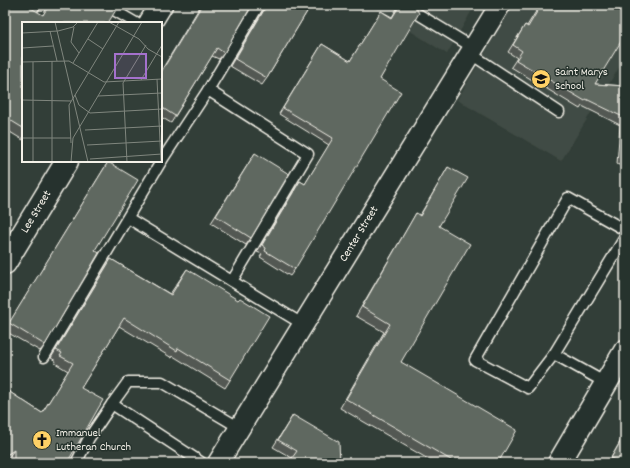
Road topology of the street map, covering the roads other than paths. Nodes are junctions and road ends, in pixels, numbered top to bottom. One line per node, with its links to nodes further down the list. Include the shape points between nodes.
1 (105, 5): 6 (lane)
2 (161, 5): 7 (main road)
3 (259, 5): 9 (lane)
4 (500, 5): 8 (street, Center Street)
5 (418, 14): 8 (lane)
6 (134, 22)
7 (151, 22)
8 (472, 51): 10 (lane); 19 (street, Center Street)
9 (208, 90): 11 (lane); 18 (lane, via 308,154)
10 (559, 112)
11 (162, 159)
12 (67, 162): 17 (main road, Lee Street)
13 (160, 162): 14 (lane)
14 (128, 218): 18 (lane); 22 (lane)
15 (625, 230): 21 (lane, via 568,198 475,360 528,388)
16 (625, 237): 21 (lane)
17 (5, 263)
18 (232, 281): 19 (lane)
19 (304, 325): 25 (street, Center Street)
20 (625, 351): 23 (main road)
21 (554, 354): 23 (lane)
22 (44, 357)
23 (606, 383): 29 (main road)
24 (112, 404): 25 (lane, via 128,382 162,382); 26 (lane); 27 (lane)
25 (240, 428): 28 (street, Center Street)
26 (76, 463)
27 (202, 463)
28 (218, 463)
29 (559, 463)

